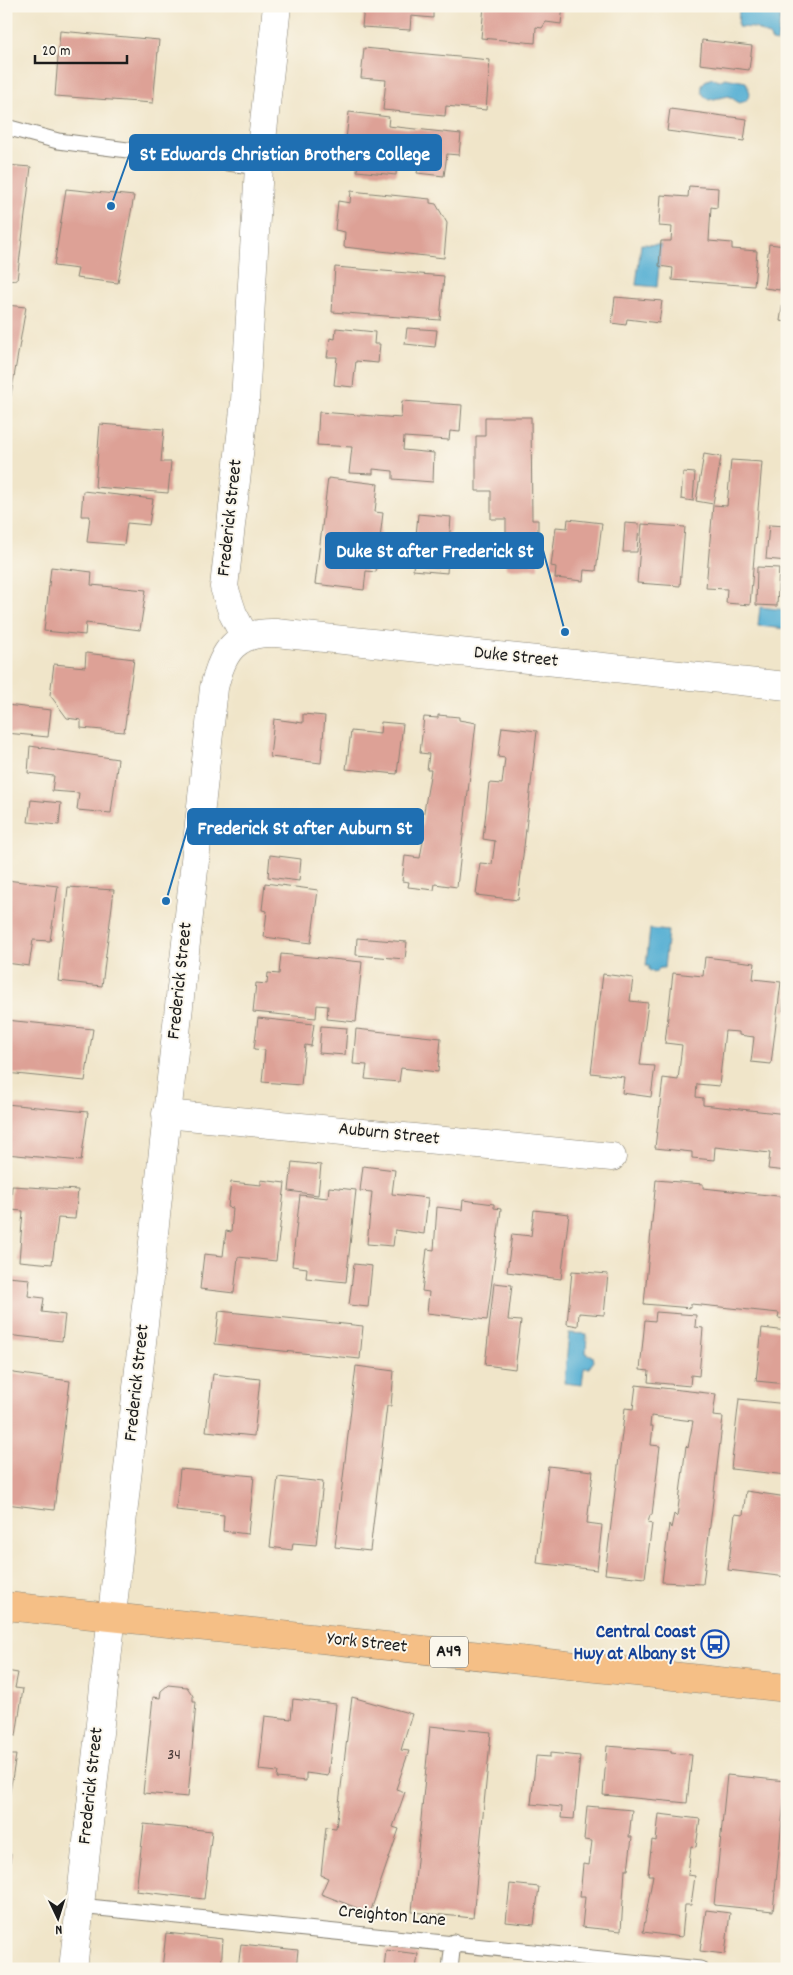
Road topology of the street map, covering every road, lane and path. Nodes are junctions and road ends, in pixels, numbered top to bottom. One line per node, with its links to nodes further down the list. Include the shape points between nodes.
1 (277, 6): 3 (street, Frederick Street)
2 (6, 127): 3 (lane, via 58,140)
3 (258, 167): 4 (street, Frederick Street, via 245,400 224,588)
4 (245, 636): 5 (street, Duke Street, via 276,633); 6 (street, Frederick Street, via 222,660 214,688)
5 (787, 686)
6 (166, 1114): 7 (street, Auburn Street); 9 (street, Frederick Street)
7 (612, 1157)
8 (6, 1606): 9 (highway, York Street / A49)
9 (112, 1616): 10 (highway, York Street / A49); 11 (street, Frederick Street)
10 (787, 1688)
11 (79, 1906): 12 (lane, Creighton Lane); 13 (street, Frederick Street)
12 (453, 1942): 14 (lane); 15 (lane, Creighton Lane)
13 (73, 1969)
14 (450, 1969)
15 (700, 1969)

